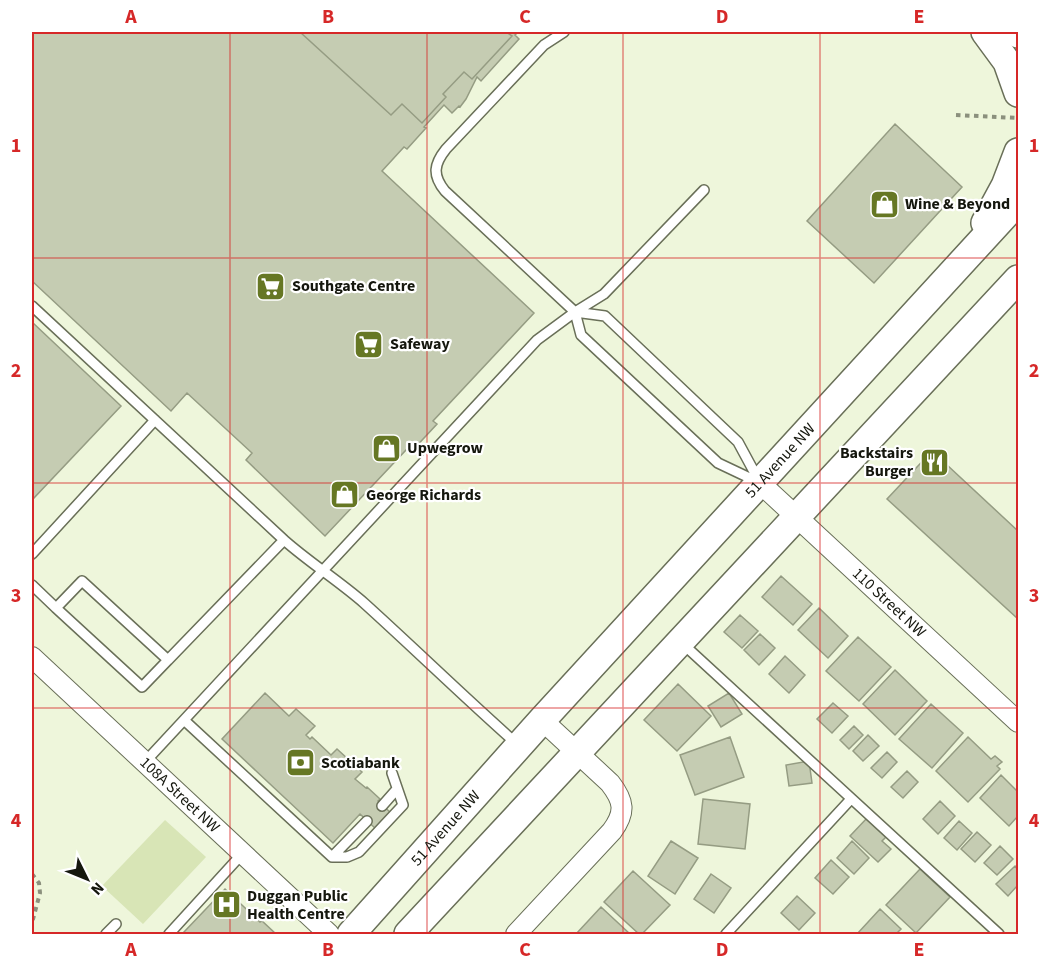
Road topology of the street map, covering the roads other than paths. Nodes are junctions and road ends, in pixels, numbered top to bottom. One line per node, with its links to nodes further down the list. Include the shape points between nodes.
1 (564, 32): 10 (lane, via 544,45 446,149 436,163 436,173 445,191)
2 (985, 32): 3 (main road, via 1007,62)
3 (1018, 93)
4 (1018, 152): 7 (main road, via 1005,186)
5 (704, 190): 10 (lane, via 604,294)
6 (1018, 201): 7 (main road, 51 Avenue NW)
7 (968, 256): 12 (main road, 51 Avenue NW)
8 (1018, 279): 13 (main road)
9 (32, 306): 11 (lane)
10 (575, 312): 12 (lane, via 581,335 718,463); 12 (lane, via 605,316 738,442); 16 (lane, via 537,340)
11 (155, 420): 14 (lane); 15 (lane)
12 (760, 483): 13 (street, 110 Street NW); 23 (main road, 51 Avenue NW)
13 (797, 517): 19 (main road); 24 (street, 110 Street NW)
14 (284, 540): 16 (lane); 21 (lane)
15 (32, 554)
16 (323, 572): 22 (lane); 25 (lane, via 362,601)
17 (32, 585): 18 (lane)
18 (56, 608): 21 (lane, via 82,581); 21 (lane, via 142,687)
19 (681, 642): 26 (main road); 30 (lane)
20 (32, 657): 27 (street, 108A Street NW)
21 (168, 660)
22 (184, 720): 27 (lane); 34 (lane)
23 (542, 720): 25 (main road, 51 Avenue NW); 26 (street)
24 (1018, 722)
25 (519, 746): 39 (main road, 51 Avenue NW)
26 (577, 753): 40 (main road); 41 (street, via 617,792 621,818)
27 (144, 763): 33 (street, 108A Street NW)
28 (392, 773): 29 (lane)
29 (397, 789): 31 (lane); 34 (lane, via 403,805 359,852)
30 (850, 799): 42 (lane); 43 (lane)
31 (382, 806)
32 (367, 821): 34 (lane)
33 (242, 854): 37 (lane); 38 (street, 108A Street NW)
34 (332, 858)
35 (116, 924): 36 (lane)
36 (106, 934)
37 (169, 934)
38 (329, 934)
39 (351, 934)
40 (408, 934)
41 (516, 934)
42 (726, 934)
43 (999, 934)

